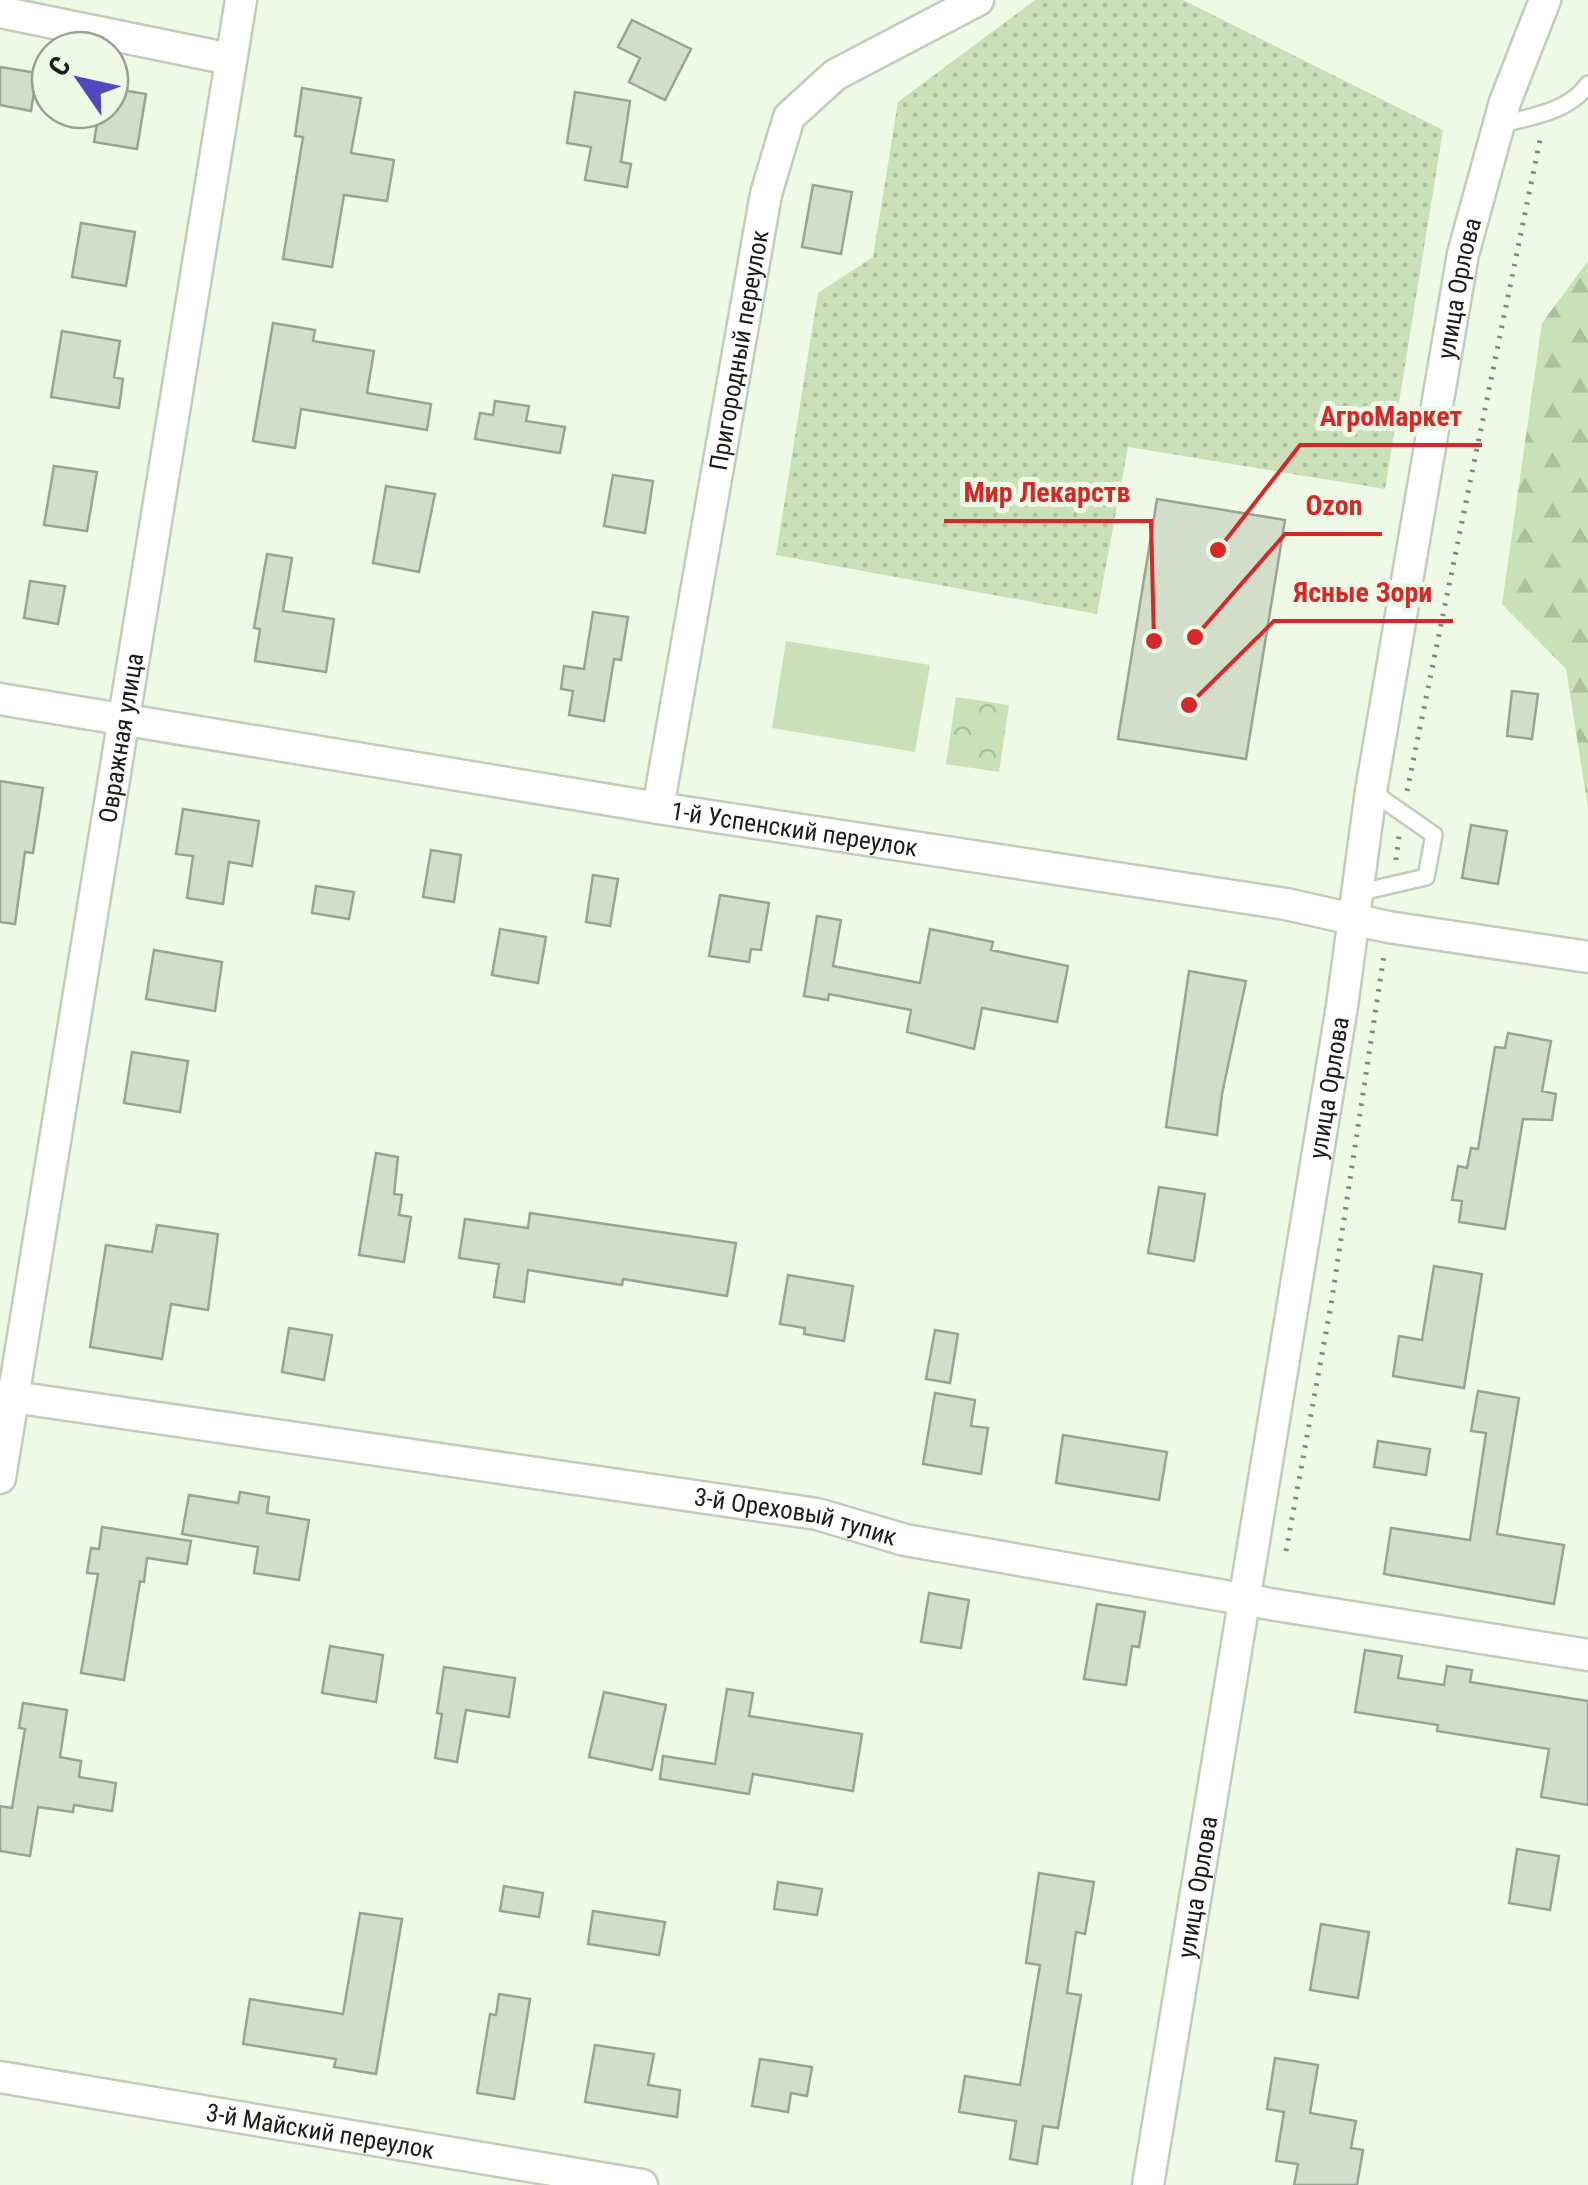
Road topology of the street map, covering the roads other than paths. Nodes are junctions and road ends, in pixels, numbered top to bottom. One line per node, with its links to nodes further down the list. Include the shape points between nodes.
1 (242, 0): 5 (street, Овражная улица)
2 (978, 0): 11 (street, Пригородный переулок, via 834,75 788,117 766,194)
3 (1545, 0): 7 (street, улица Орлова)
4 (0, 12): 5 (street)
5 (230, 60): 9 (street, Овражная улица)
6 (1588, 84): 7 (lane, via 1581,95 1546,113)
7 (1498, 125): 10 (street, улица Орлова, via 1463,254)
8 (0, 699): 9 (street, 1-й Успенский переулок)
9 (124, 718): 11 (street, 1-й Успенский переулок); 14 (street, Овражная улица)
10 (1371, 791): 12 (street, улица Орлова); 12 (lane, via 1434,835 1426,878)
11 (658, 808): 12 (street, 1-й Успенский переулок, via 1268,901)
12 (1355, 905): 13 (street, 1-й Успенский переулок, via 1388,927); 16 (street, улица Орлова)
13 (1588, 957)
14 (7, 1396): 15 (street, Овражная улица); 16 (street, 3-й Ореховый тупик, via 818,1514 905,1540)
15 (0, 1478)
16 (1261, 1601): 17 (street, 3-й Ореховый тупик); 20 (street, улица Орлова)
17 (1588, 1654)
18 (0, 2078): 19 (street, 3-й Майский переулок)
19 (642, 2185)
20 (1148, 2185)

